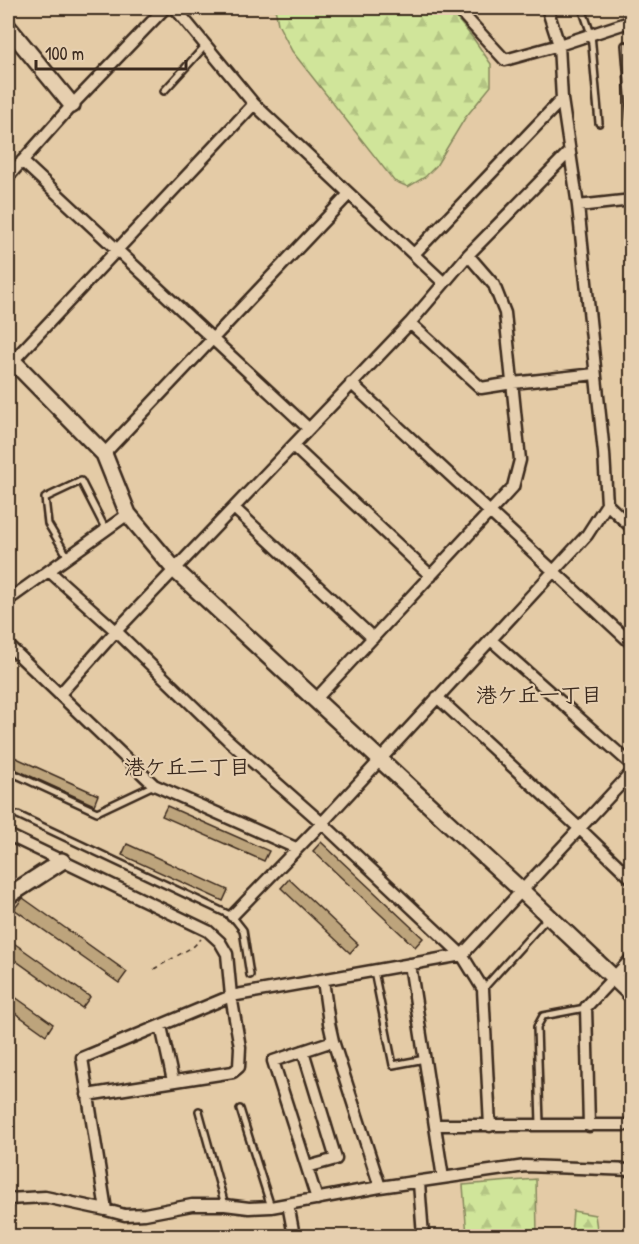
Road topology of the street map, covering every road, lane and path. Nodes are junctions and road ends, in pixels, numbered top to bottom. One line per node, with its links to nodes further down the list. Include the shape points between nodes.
1 (165, 8): 17 (street)
2 (175, 8): 10 (street)
3 (457, 8): 11 (street, via 505,60)
4 (547, 8): 11 (street)
5 (582, 8): 9 (lane)
6 (628, 8): 7 (street)
7 (632, 19): 9 (street)
8 (8, 27): 17 (street)
9 (591, 34): 11 (street); 19 (lane)
10 (206, 45): 14 (lane); 16 (street)
11 (559, 45): 15 (street)
12 (625, 45): 13 (lane)
13 (630, 86): 18 (lane)
14 (164, 91)
15 (562, 99): 20 (street); 27 (street)
16 (254, 104): 23 (street); 26 (street)
17 (72, 105): 21 (street)
18 (631, 118)
19 (599, 123)
20 (570, 152): 25 (street); 28 (street)
21 (22, 161): 22 (street); 26 (street)
22 (8, 177)
23 (349, 194): 27 (street); 31 (street)
24 (632, 200): 25 (street)
25 (578, 206): 33 (street)
26 (118, 250): 31 (street); 32 (street)
27 (414, 254): 29 (street)
28 (468, 255): 29 (street); 35 (street, via 494,285 505,313)
29 (444, 283): 30 (street)
30 (410, 323): 34 (street); 35 (street, via 481,388)
31 (213, 339): 36 (street); 38 (street)
32 (9, 361): 38 (street)
33 (595, 374): 35 (street); 39 (street)
34 (351, 383): 36 (street); 41 (street)
35 (513, 383): 41 (street, via 520,460 513,488)
36 (308, 428): 37 (street)
37 (293, 446): 40 (street); 49 (street)
38 (104, 454): 42 (street)
39 (607, 504): 43 (street); 48 (street, via 587,536)
40 (234, 508): 46 (street); 52 (street)
41 (490, 513): 48 (street); 49 (street)
42 (128, 514): 44 (street); 46 (street)
43 (632, 528)
44 (106, 530): 45 (street); 45 (lane, via 81,481 45,498 48,524)
45 (68, 557): 47 (street)
46 (175, 570): 51 (street); 58 (street)
47 (49, 571): 50 (street); 51 (street)
48 (554, 572): 53 (street); 54 (street)
49 (431, 576): 52 (street)
50 (8, 600)
51 (116, 631): 56 (street); 65 (street, via 228,740)
52 (373, 638): 58 (street)
53 (491, 640): 57 (street); 60 (street)
54 (632, 644)
55 (8, 645): 56 (street)
56 (60, 694): 63 (street)
57 (437, 698): 59 (street); 66 (street)
58 (315, 700): 59 (street)
59 (379, 760): 65 (street); 71 (street)
60 (632, 765)
61 (8, 771): 63 (lane, via 97,812)
62 (632, 772): 66 (street)
63 (154, 785): 68 (street)
64 (18, 815): 73 (lane)
65 (322, 823): 68 (street); 76 (street)
66 (579, 828): 70 (street); 71 (street)
67 (8, 835): 69 (street)
68 (296, 848): 73 (street)
69 (62, 861): 72 (street); 75 (street)
70 (632, 879)
71 (521, 890): 74 (street); 76 (street)
72 (8, 896)
73 (232, 916): 81 (lane, via 243,930)
74 (549, 917): 82 (street); 84 (lane)
75 (208, 931): 79 (path, via 194,946); 86 (street, via 227,954)
76 (462, 955): 78 (street); 84 (street)
77 (632, 958): 82 (street)
78 (410, 964): 80 (street); 91 (street)
79 (154, 969)
80 (374, 971): 83 (street); 91 (lane, via 393,1065)
81 (250, 975)
82 (613, 977): 85 (street); 87 (street)
83 (323, 980): 86 (street); 89 (street)
84 (483, 989): 98 (street)
85 (632, 995)
86 (231, 996): 88 (street); 92 (street, via 240,1047 239,1066 233,1072)
87 (586, 1007): 99 (lane, via 543,1016 537,1028); 100 (street)
88 (161, 1026): 92 (street); 93 (street, via 82,1058)
89 (333, 1041): 90 (street); 105 (street)
90 (303, 1052): 101 (street, via 336,1159); 101 (street, via 273,1061)
91 (425, 1059): 96 (street)
92 (173, 1081): 93 (street)
93 (87, 1095): 111 (street)
94 (240, 1110): 110 (lane)
95 (199, 1111): 109 (lane)
96 (435, 1125): 98 (street); 103 (street)
97 (632, 1125): 100 (street)
98 (490, 1126): 99 (street)
99 (540, 1126): 100 (street)
100 (589, 1126)
101 (307, 1167): 107 (street)
102 (632, 1170): 103 (street, via 525,1167)
103 (443, 1178): 104 (street)
104 (419, 1183): 105 (street); 113 (street)
105 (381, 1187): 107 (street)
106 (8, 1199): 111 (street, via 45,1197)
107 (317, 1200): 108 (street)
108 (288, 1204): 110 (street); 112 (street)
109 (225, 1205): 110 (street); 111 (street, via 192,1205 125,1215)
110 (271, 1207)
111 (106, 1210)
112 (294, 1236)
113 (423, 1236)

